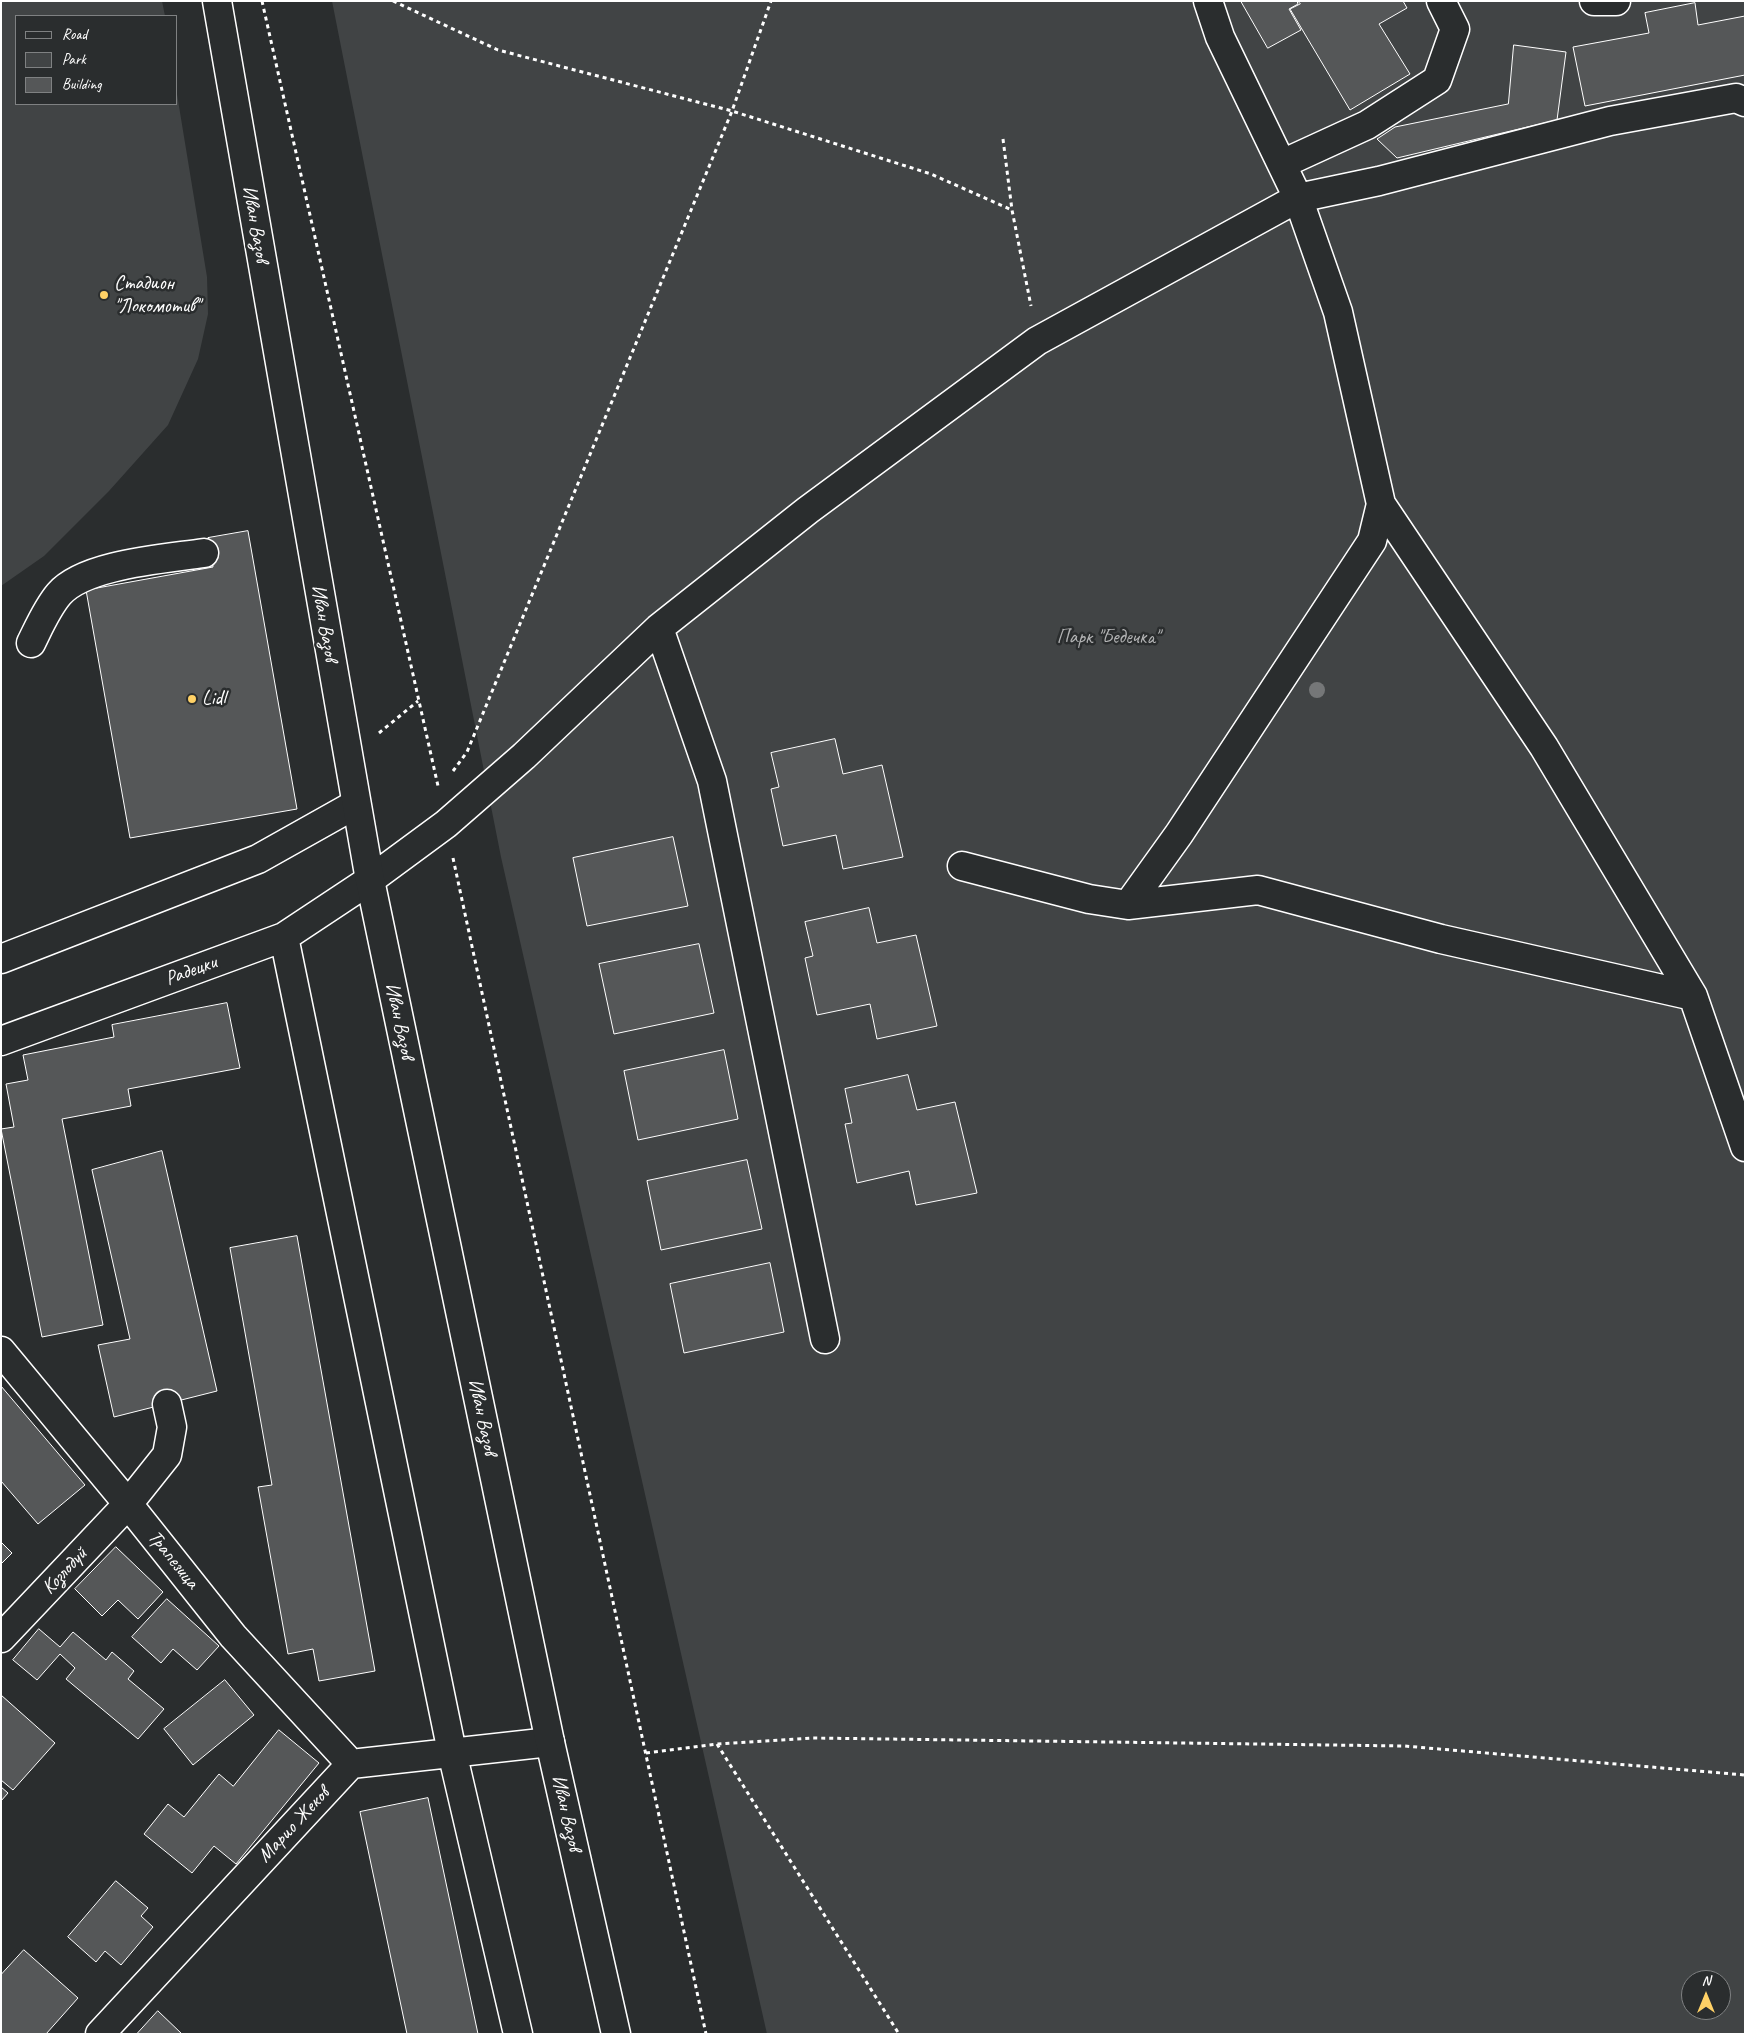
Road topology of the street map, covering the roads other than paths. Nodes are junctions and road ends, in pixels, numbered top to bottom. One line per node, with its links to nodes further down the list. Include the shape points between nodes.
1 (217, 1): 13 (street, Иван Вазов)
2 (1208, 1): 7 (street, via 1220,37)
3 (1441, 1): 7 (street, via 1455,29 1437,80 1367,125)
4 (1594, 1): 5 (street)
5 (1616, 1)
6 (1745, 102): 8 (street, Радецки, via 1736,98 1610,121 1379,181)
7 (1282, 164): 8 (street)
8 (1298, 198): 9 (street, via 1338,312); 11 (street, Радецки, via 1037,342 808,510)
9 (1381, 504): 16 (street, via 1372,540 1179,834); 19 (street, via 1544,747)
10 (204, 553): 12 (street, via 108,569 78,578 60,593)
11 (659, 628): 15 (street, Радецки, via 524,756 446,824); 22 (street, via 712,781)
12 (31, 644)
13 (356, 804): 15 (street, Иван Вазов); 18 (street, via 258,859)
14 (962, 866): 16 (street, via 1089,899)
15 (370, 880): 17 (street, Радецки); 27 (street, Иван Вазов)
16 (1128, 905): 19 (street, via 1258,890 1441,939)
17 (284, 937): 20 (street, Радецки); 28 (street)
18 (1, 959)
19 (1694, 996): 21 (street)
20 (1, 1041)
21 (1745, 1147)
22 (824, 1339)
23 (1, 1351): 25 (street, Трапезица)
24 (167, 1404): 25 (street, Козлодуй, via 172,1427 167,1454)
25 (128, 1504): 26 (street, Козлодуй); 29 (street, Трапезица, via 233,1636)
26 (1, 1638)
27 (550, 1742): 28 (street); 32 (street, Иван Вазов)
28 (452, 1752): 29 (street); 31 (street)
29 (351, 1764): 30 (street, Марио Жеков)
30 (100, 2034)
31 (518, 2034)
32 (616, 2034)

